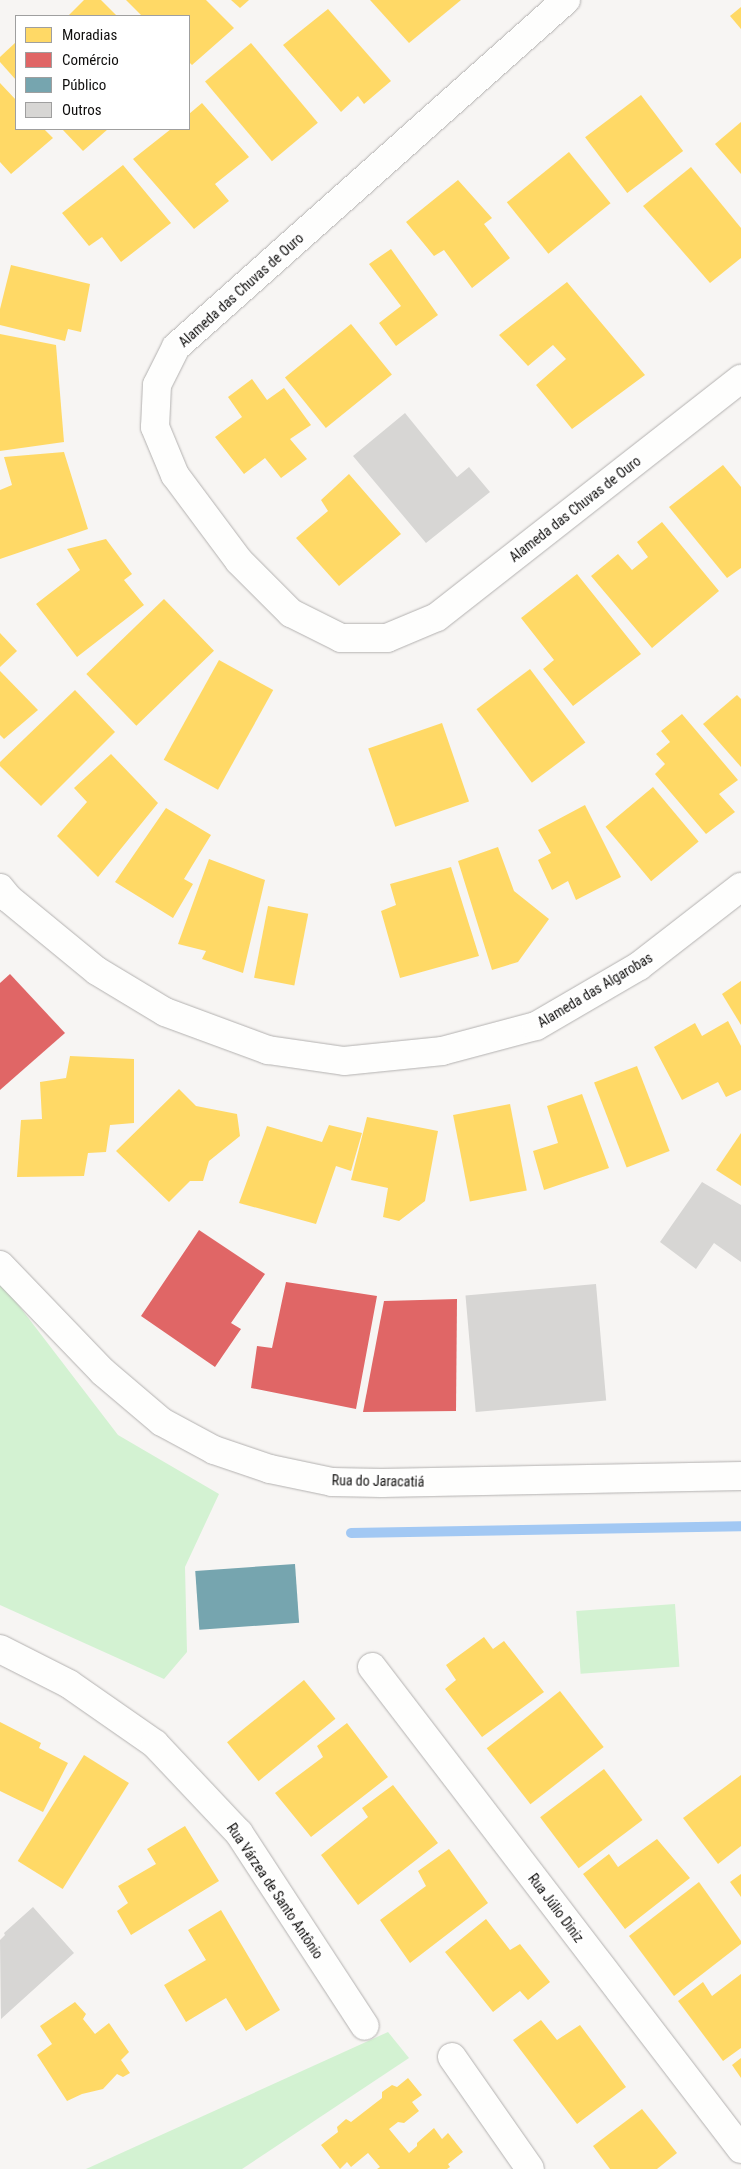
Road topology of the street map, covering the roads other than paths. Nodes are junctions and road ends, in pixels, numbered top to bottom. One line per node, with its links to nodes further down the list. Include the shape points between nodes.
1 (566, 0): 2 (street, Alameda das Chuvas de Ouro, via 176,347 157,385 156,427 175,475 239,560 291,612 341,638 387,638 437,617)
2 (741, 379)
3 (741, 887): 4 (street, Alameda das Algarobas, via 639,966 536,1026 442,1052 344,1061 268,1050 165,1012 97,972)
4 (0, 888)
5 (0, 1264): 6 (street, Rua do Jaracatiá, via 102,1372 162,1422 214,1450 270,1469 332,1482 382,1483)
6 (739, 1471)
7 (0, 1649): 9 (street, Rua Várzea de Santo Antônio, via 69,1684 155,1744 239,1834)
8 (372, 1667): 11 (street, Rua Júlio Diniz)
9 (365, 2026)
10 (452, 2057): 12 (street)
11 (741, 2149)
12 (530, 2169)

